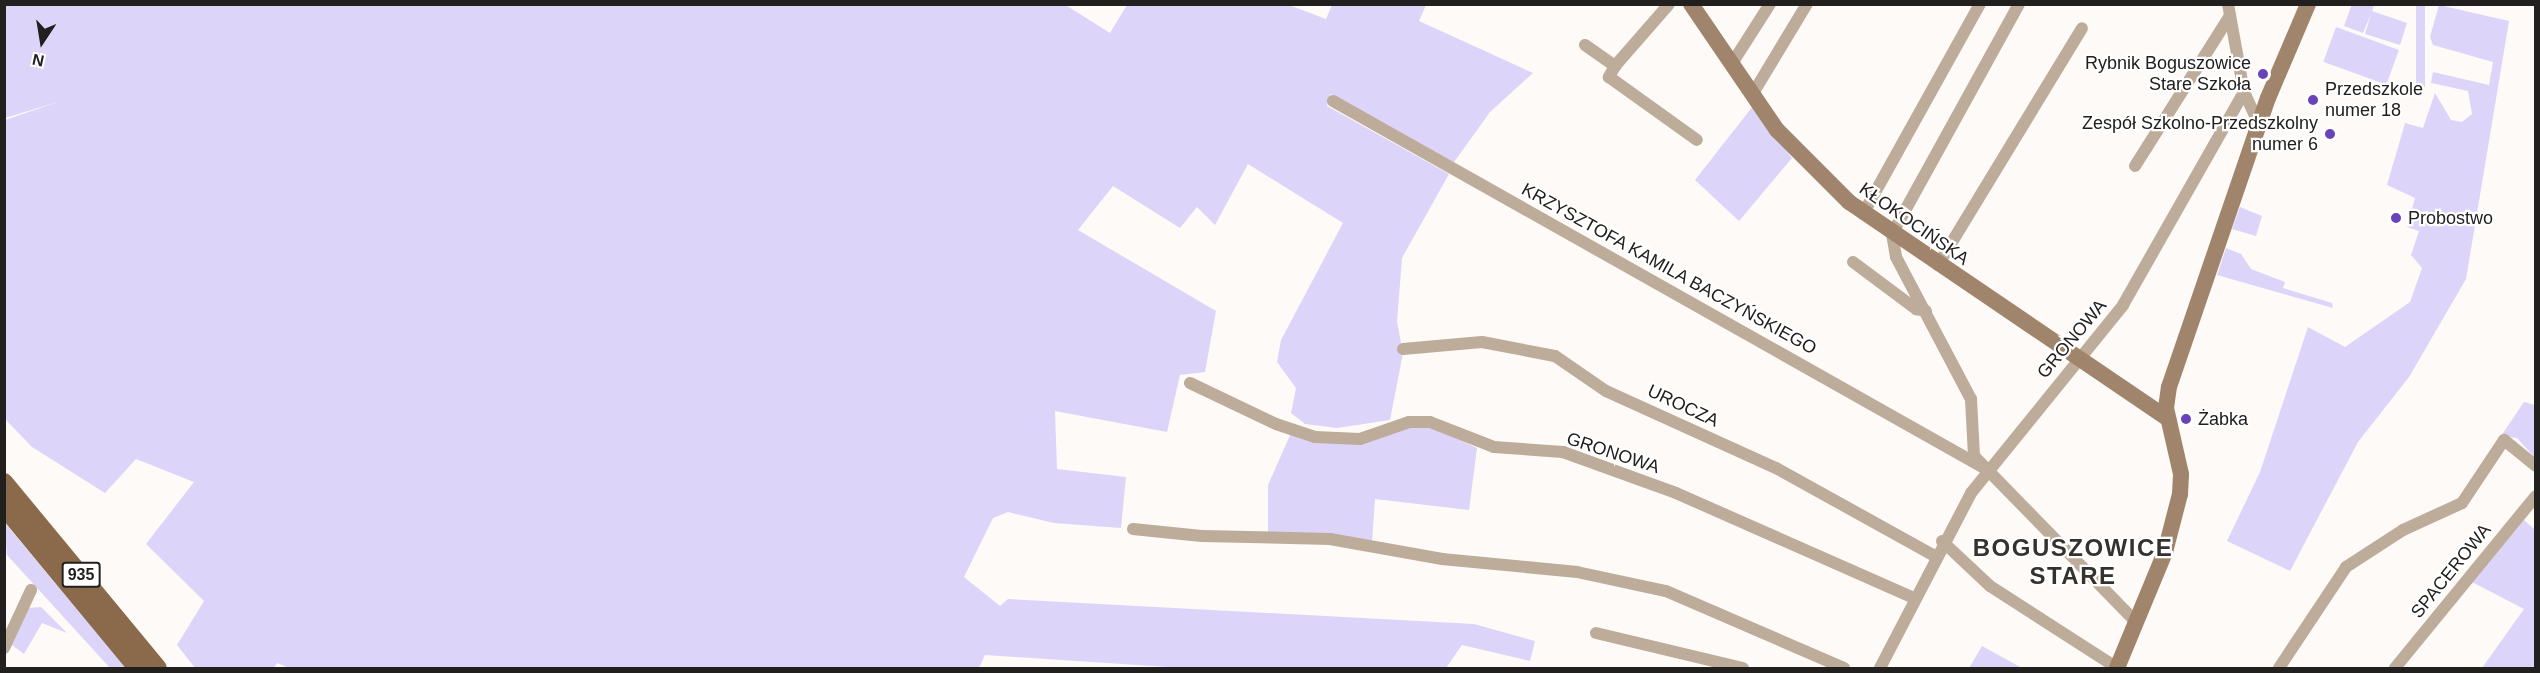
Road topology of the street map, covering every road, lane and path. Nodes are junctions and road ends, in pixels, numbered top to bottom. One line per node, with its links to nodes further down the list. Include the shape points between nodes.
1 (1669, 4): 12 (street)
2 (1691, 4): 11 (street, KŁOKOCIŃSKA)
3 (1770, 4): 11 (street)
4 (1807, 4): 14 (street)
5 (1980, 4): 19 (street)
6 (2019, 4): 20 (street)
7 (2308, 4): 16 (street)
8 (2229, 10): 13 (street); 18 (street)
9 (2082, 28): 22 (street)
10 (1585, 45): 12 (street)
11 (1731, 65): 14 (street, KŁOKOCIŃSKA)
12 (1615, 66): 17 (street, via 1609,77)
13 (2244, 92): 16 (street); 25 (street, GRONOWA, via 2123,305)
14 (1752, 95): 19 (street, KŁOKOCIŃSKA, via 1805,162)
15 (1334, 101): 29 (street, KRZYSZTOFA KAMILA BACZYŃSKIEGO)
16 (2259, 124): 27 (street, via 2171,377)
17 (1697, 140)
18 (2135, 166)
19 (1863, 214): 20 (street, KŁOKOCIŃSKA)
20 (1892, 234): 22 (street, KŁOKOCIŃSKA); 23 (street, via 1896,257)
21 (1853, 262): 23 (street, via 1916,309)
22 (1938, 265): 25 (street, KŁOKOCIŃSKA)
23 (1926, 311): 29 (street, via 1971,399 1974,456)
24 (1403, 349): 35 (street, UROCZA, via 1482,342 1555,356 1606,391 1776,468)
25 (2076, 359): 27 (street, KŁOKOCIŃSKA); 29 (street, GRONOWA)
26 (1190, 383): 37 (street, GRONOWA, via 1276,424 1315,437 1360,439 1409,422 1430,422 1494,447 1563,452 1676,493)
27 (2168, 419): 38 (street, via 2181,474 2180,494 2165,552)
28 (2535, 466): 47 (street, via 2504,440 2462,503 2403,530 2346,567)
29 (1986, 469): 34 (street, GRONOWA); 38 (street)
30 (4, 482): 43 (main road, 935)
31 (2535, 496): 48 (street, SPACEROWA)
32 (4, 507): 42 (main road, 935)
33 (1133, 529): 45 (street, via 1202,536 1330,539 1443,559 1577,572 1666,591)
34 (1942, 542): 35 (street, GRONOWA); 41 (street, via 1990,586)
35 (1935, 556): 37 (street, GRONOWA)
36 (31, 590): 40 (street)
37 (1914, 598): 46 (street, GRONOWA)
38 (2137, 623): 41 (street)
39 (1596, 633): 44 (street)
40 (4, 648)
41 (2117, 668)
42 (137, 669)
43 (158, 669)
44 (1743, 669)
45 (1844, 669)
46 (1880, 669)
47 (2279, 669)
48 (2395, 669)

